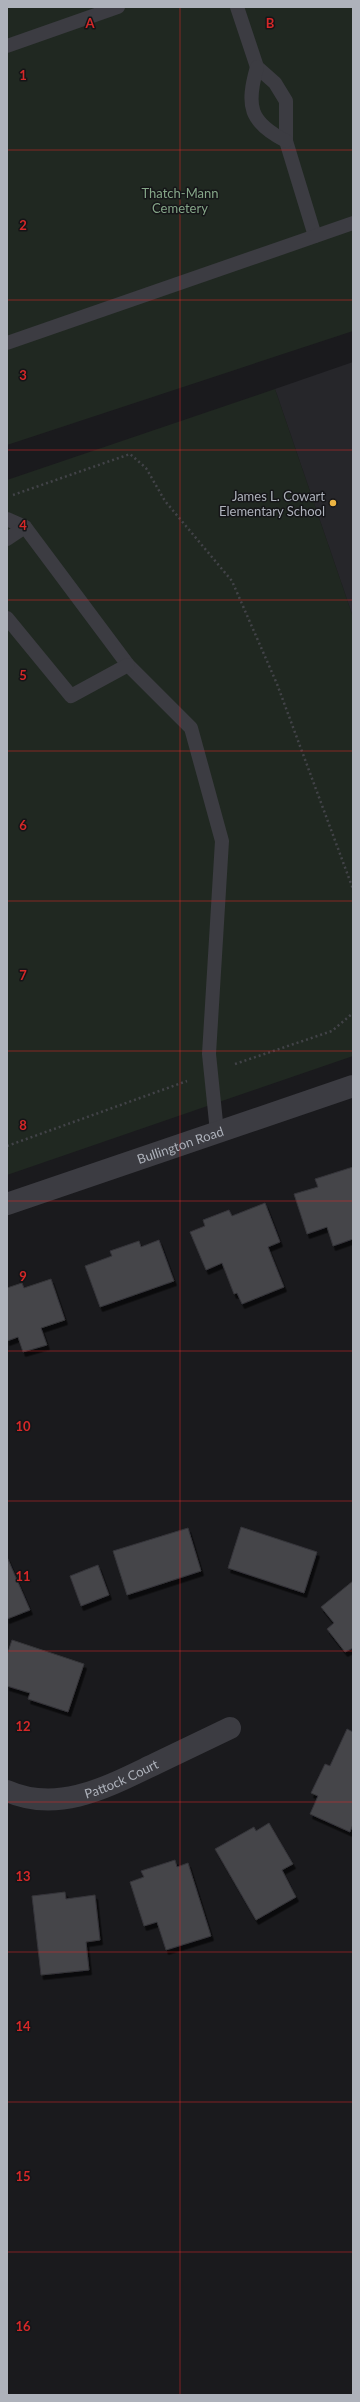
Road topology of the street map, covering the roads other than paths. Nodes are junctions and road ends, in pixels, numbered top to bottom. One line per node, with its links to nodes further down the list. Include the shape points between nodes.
1 (118, 7): 3 (lane)
2 (237, 7): 4 (lane)
3 (7, 46)
4 (257, 67): 5 (lane, via 275,83 286,101); 5 (lane, via 252,86 251,110 267,131)
5 (286, 141): 7 (lane)
6 (353, 223): 7 (lane)
7 (315, 236): 8 (lane)
8 (7, 343)
9 (7, 519): 10 (lane)
10 (25, 527): 11 (lane); 13 (lane)
11 (7, 539)
12 (7, 618): 13 (lane, via 71,696)
13 (128, 665): 15 (lane, via 191,728 222,841 209,1054)
14 (353, 1086): 15 (street, Bullington Road)
15 (218, 1132): 16 (street, Bullington Road)
16 (7, 1204)
17 (230, 1728): 18 (street, Pattock Court, via 100,1791 60,1800 20,1797)
18 (7, 1791)

